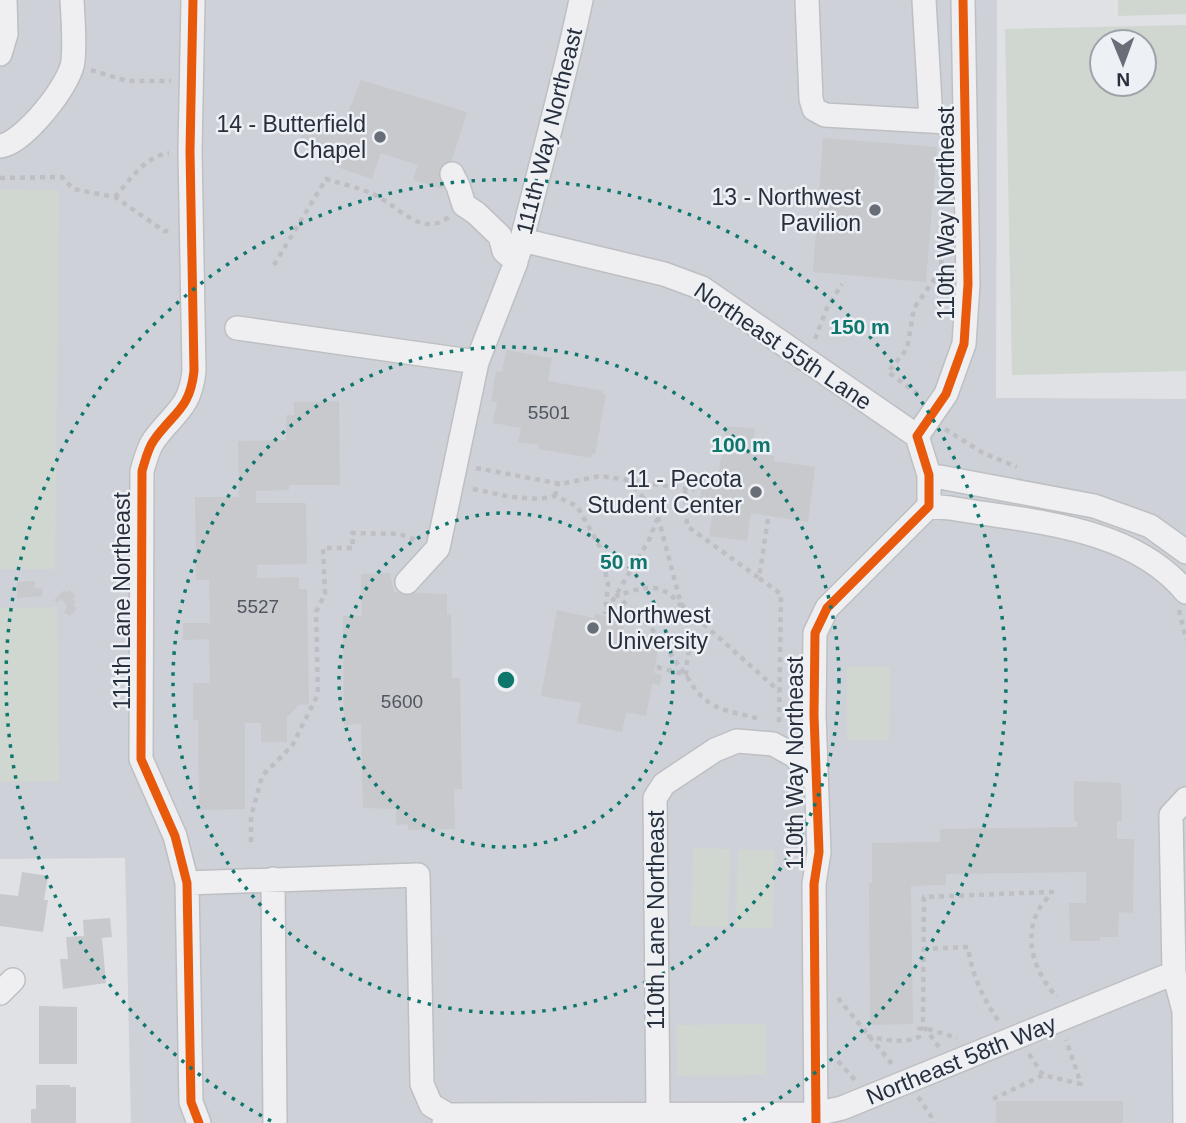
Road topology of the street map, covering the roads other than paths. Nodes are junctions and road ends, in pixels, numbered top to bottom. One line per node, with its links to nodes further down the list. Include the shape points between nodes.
1 (5, 0): 8 (street, via 6,34)
2 (72, 0): 11 (street, via 74,64 57,95 22,136)
3 (193, 0): 25 (street, 111th Lane Northeast, via 192,390 177,416 152,442 142,471 141,759 175,836)
4 (581, 0): 13 (street, 111th Way Northeast)
5 (807, 0): 9 (street, via 814,109 825,115)
6 (924, 0): 9 (street)
7 (963, 0): 10 (street, 110th Way Northeast)
8 (0, 54)
9 (931, 120): 10 (street)
10 (965, 122): 16 (street, 110th Way Northeast, via 968,284 964,344 946,394)
11 (0, 146)
12 (452, 174): 13 (street, via 464,205 500,236 504,251)
13 (519, 251): 15 (street, 111th Way Northeast); 16 (street, Northeast 55th Lane, via 664,274 702,288)
14 (237, 328): 15 (street)
15 (477, 362): 20 (street, 111th Way Northeast, via 438,548)
16 (917, 436): 17 (street)
17 (929, 475): 18 (street); 19 (street, via 1094,506 1150,526)
18 (929, 506): 21 (street, via 1095,534 1141,556); 22 (street, 110th Way Northeast, via 827,608 815,633)
19 (1186, 552)
20 (407, 582)
21 (1186, 592)
22 (815, 782): 27 (street, 110th Lane Northeast, via 795,756 774,744 737,741 664,784 656,798); 28 (street, 110th Way Northeast, via 819,852 814,884)
23 (1186, 799): 26 (street, via 1171,815)
24 (273, 879): 25 (street); 29 (street, via 418,875 422,1084 431,1105); 31 (street)
25 (187, 883): 30 (street, 111th Lane Northeast, via 191,1102)
26 (1174, 973): 28 (street, Northeast 58th Way); 32 (street, via 1184,1011)
27 (658, 1113): 28 (street, Northeast 58th Way); 29 (street, Northeast 58th Way)
28 (816, 1118)
29 (446, 1119)
30 (199, 1123)
31 (275, 1123)
32 (1185, 1123)

